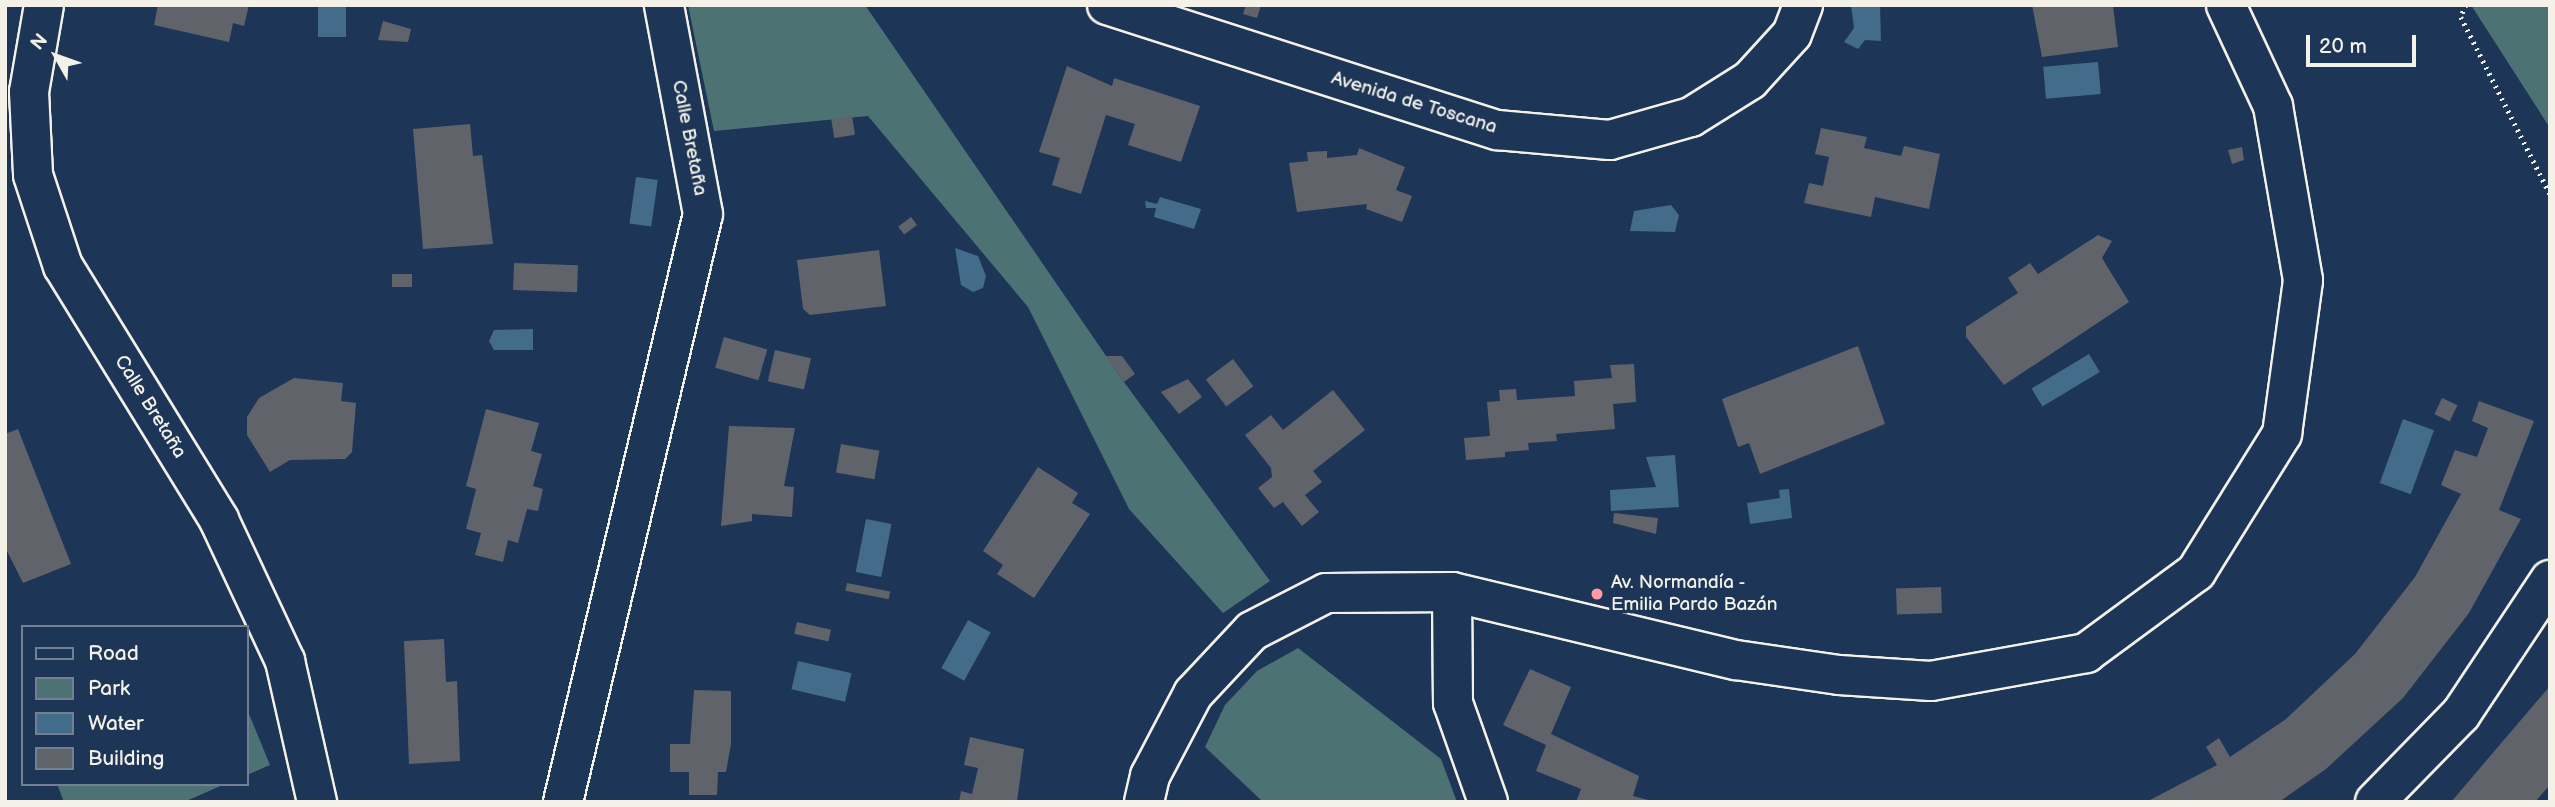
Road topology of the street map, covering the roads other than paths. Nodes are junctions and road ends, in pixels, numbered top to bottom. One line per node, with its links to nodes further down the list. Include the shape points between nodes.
1 (44, 5): 8 (street, Calle Bretaña, via 29,92 33,174 63,266 219,520 285,661)
2 (664, 5): 9 (street, Calle Bretaña, via 703,214)
3 (1107, 5): 4 (street, Avenida de Toscana, via 1497,130 1610,140 1691,117 1750,79 1792,34)
4 (1803, 5)
5 (2226, 5): 7 (street, via 2273,106 2303,280 2282,434 2196,572 2086,653 1931,681 1736,660)
6 (2550, 580): 12 (street, via 2461,714)
7 (1452, 592): 10 (street, via 1326,593 1252,631 1193,694 1150,776); 11 (street, via 1453,703)
8 (317, 802)
9 (563, 802)
10 (1144, 802)
11 (1488, 802)
12 (2375, 802)

